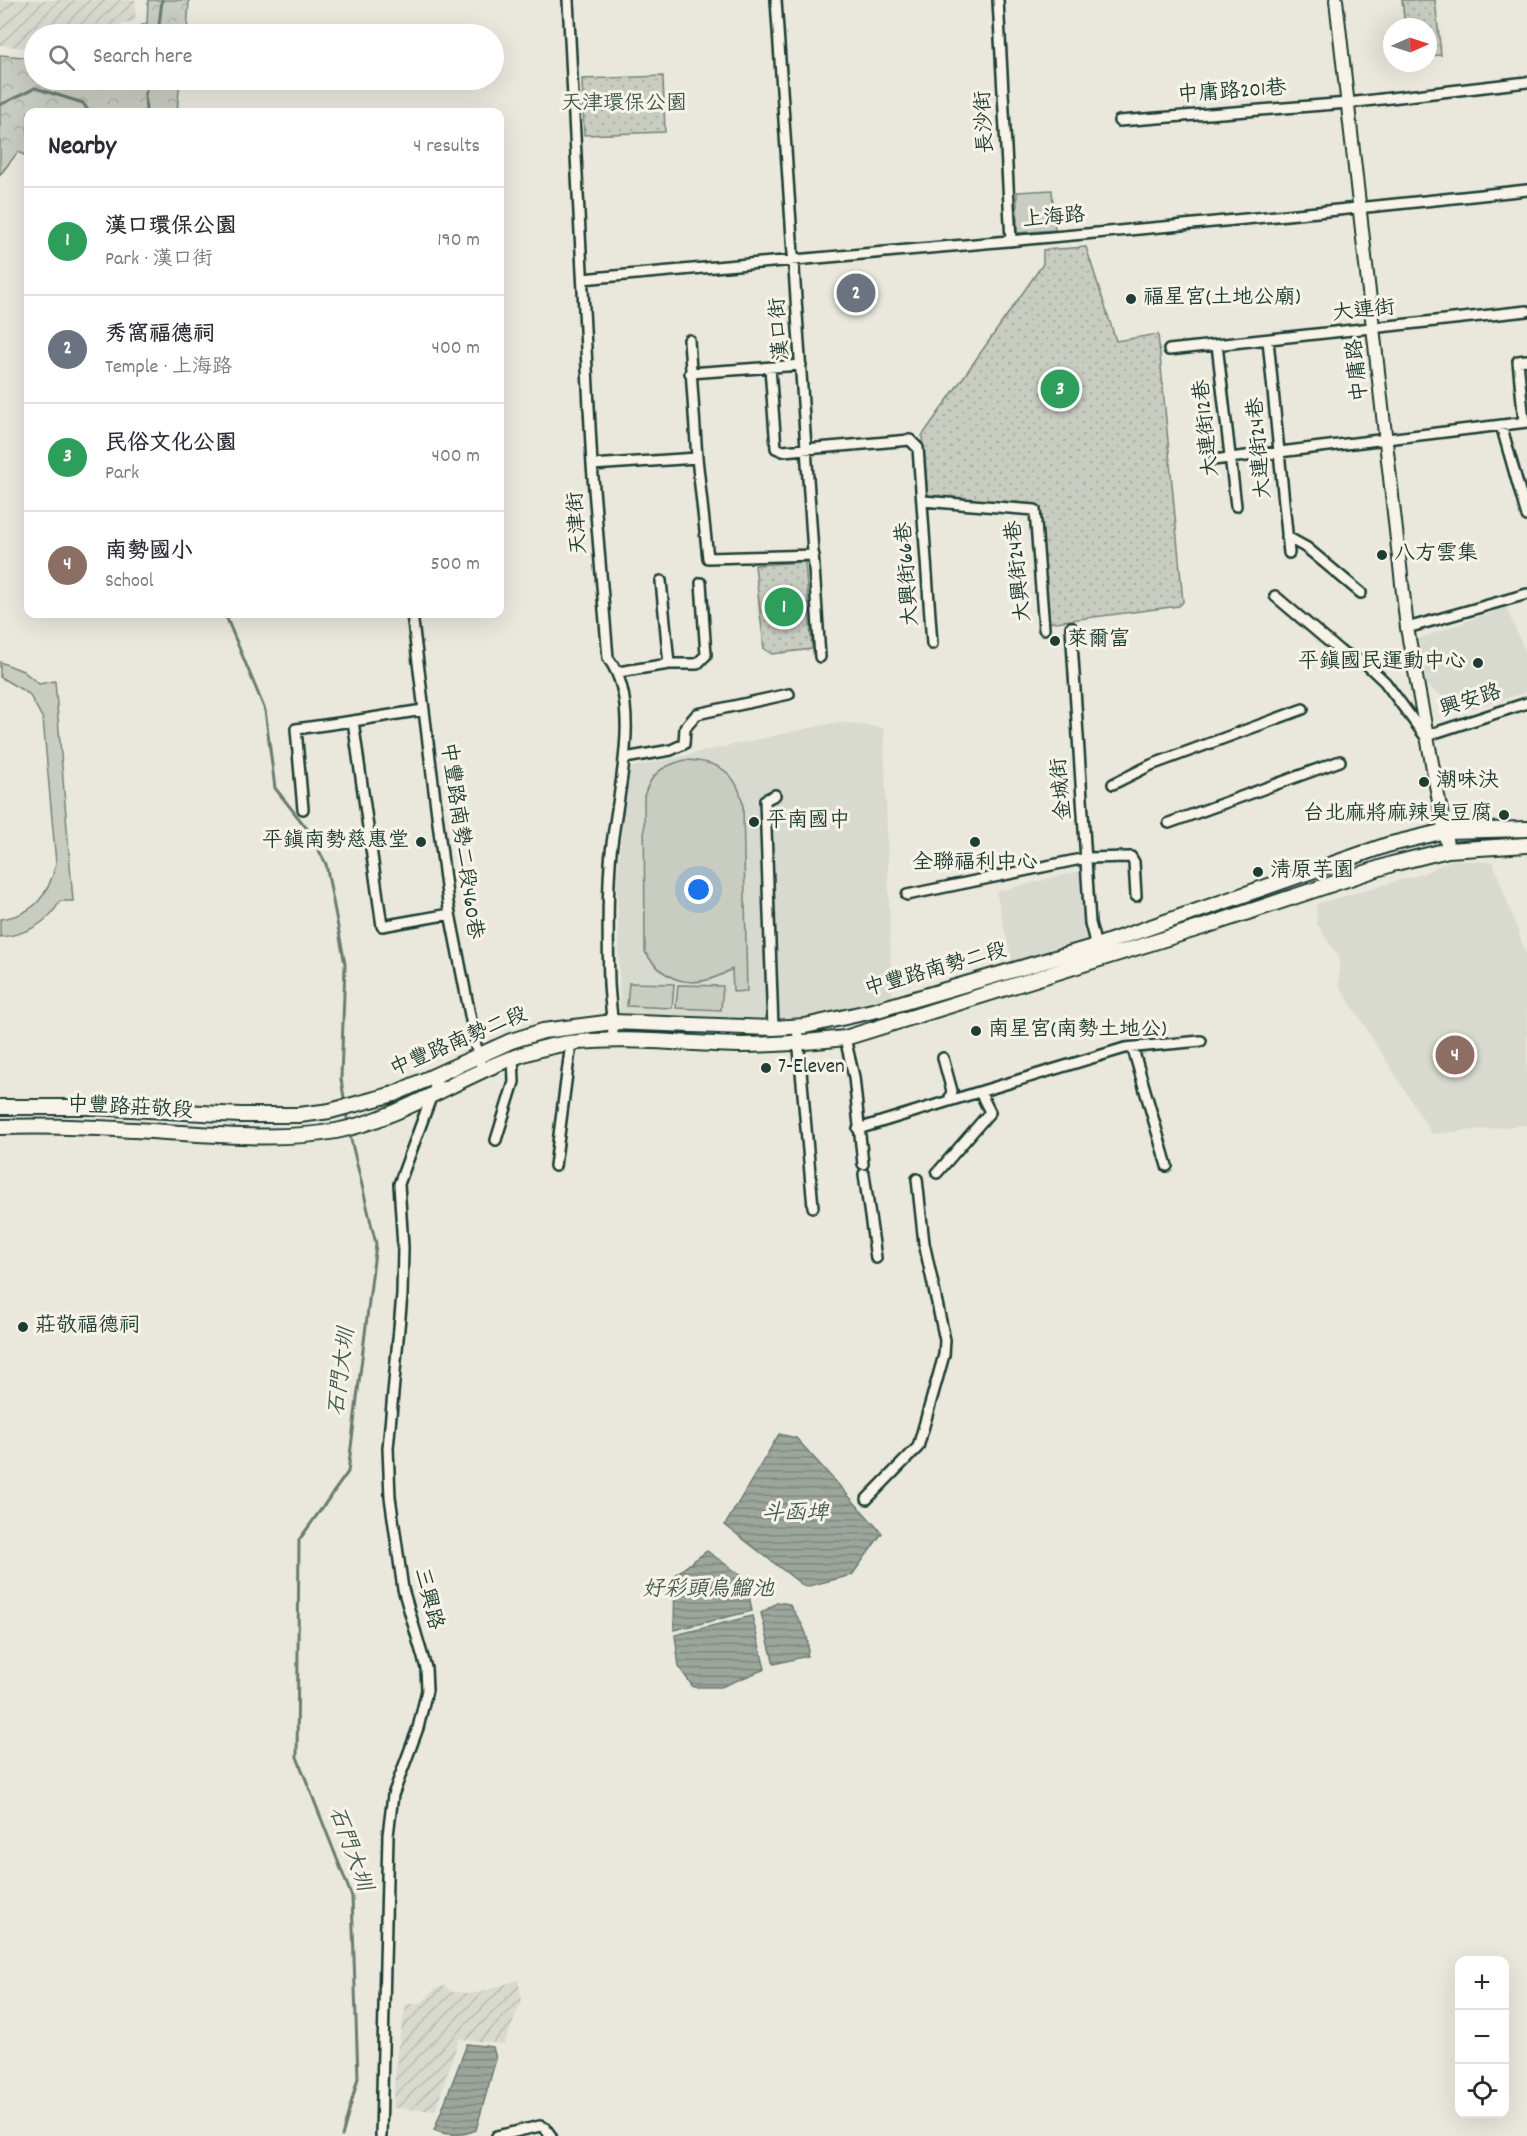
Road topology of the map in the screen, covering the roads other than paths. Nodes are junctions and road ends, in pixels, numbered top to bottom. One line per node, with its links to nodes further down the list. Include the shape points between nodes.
1 (568, 0): 12 (street, 天津街)
2 (776, 0): 11 (street, 漢口街)
3 (998, 0): 10 (street, 長沙街)
4 (1336, 0): 6 (street, 中庸路)
5 (1527, 82): 6 (street, 中庸路201巷)
6 (1348, 103): 7 (street, 中庸路201巷); 9 (street, 中庸路)
7 (1119, 121)
8 (1527, 190): 9 (street, 上海路)
9 (1360, 209): 10 (street, 上海路); 14 (street, 中庸路)
10 (1011, 241): 11 (street, 上海路)
11 (795, 260): 12 (street, 上海路); 20 (street, 漢口街)
12 (583, 279): 31 (street, 天津街)
13 (1527, 311): 14 (street, 大連街)
14 (1374, 329): 16 (street, 大連街); 25 (street, 中庸路)
15 (689, 340): 22 (street)
16 (1268, 340): 17 (street, 大連街); 27 (street, 大連街24巷)
17 (1217, 345): 18 (street, 大連街); 29 (street, 大連街12巷)
18 (1169, 350)
19 (1527, 360): 23 (street, via 1518,361)
20 (801, 364): 21 (street); 26 (street, 漢口街)
21 (770, 368): 22 (street); 26 (street, 大興街66巷, via 776,448)
22 (690, 373): 28 (street)
23 (1526, 422): 24 (street)
24 (1501, 425): 25 (street); 34 (street)
25 (1386, 438): 27 (street); 45 (street, 中庸路)
26 (807, 449): 32 (street, 大興街66巷, via 910,440 918,448); 37 (street, 漢口街)
27 (1280, 451): 29 (street); 35 (street, 大連街24巷)
28 (697, 458): 31 (street); 37 (street, via 708,558)
29 (1230, 458): 30 (street); 33 (street, 大連街12巷)
30 (1213, 460)
31 (592, 465): 50 (street, 天津街, via 608,658)
32 (923, 501): 46 (street, 大興街24巷, via 1035,510); 47 (street, 大興街66巷)
33 (1236, 506)
34 (1527, 516)
35 (1287, 537): 36 (street, 大連街24巷); 40 (street, via 1307,548)
36 (1289, 553)
37 (814, 555): 48 (street, 漢口街)
38 (661, 581): 49 (street)
39 (701, 583): 49 (street, via 705,655 697,664)
40 (1361, 593)
41 (1527, 594): 45 (street)
42 (1275, 596): 56 (street, 中庸路, via 1341,652 1364,662 1378,675)
43 (412, 618): 54 (street, 中豐路南勢二段460巷)
44 (1071, 627): 67 (street, 金城街)
45 (1407, 628): 56 (street, 中庸路)
46 (1044, 629)
47 (932, 644)
48 (820, 657)
49 (669, 664): 50 (street)
50 (618, 672): 57 (street, 天津街)
51 (789, 694): 57 (street, via 697,714 685,728 684,744)
52 (1527, 703): 56 (street, 興安路)
53 (1303, 709): 59 (street, via 1152,765)
54 (423, 710): 55 (street); 70 (street, 中豐路南勢二段460巷)
55 (353, 721): 61 (street, via 296,729); 70 (street, via 382,926)
56 (1425, 736): 64 (street, 中庸路)
57 (625, 758): 72 (street, 天津街, via 610,863 609,985)
58 (1340, 761): 62 (street)
59 (1113, 784)
60 (775, 795): 74 (street, via 765,801)
61 (303, 809)
62 (1169, 823)
63 (1527, 828): 64 (main road, 中豐路南勢二段)
64 (1445, 831): 66 (street, 中庸路); 71 (main road, 中豐路南勢二段, via 1387,845)
65 (1527, 845): 66 (main road, 中豐路南勢二段)
66 (1448, 850): 75 (main road, 中豐路南勢二段, via 1392,864)
67 (1086, 858): 68 (street); 69 (street, via 1131,857); 71 (street, 金城街, via 1090,923)
68 (907, 895)
69 (1136, 896)
70 (450, 914): 81 (street, 中豐路南勢二段460巷)
71 (1096, 946): 73 (main road, 中豐路南勢二段, via 877,1010)
72 (613, 1022): 74 (main road, 中豐路南勢二段); 76 (street, 天津街); 81 (main road, 中豐路南勢二段, via 543,1030)
73 (797, 1026): 74 (main road, 中豐路南勢二段); 79 (street)
74 (773, 1028)
75 (845, 1038): 79 (main road, 中豐路南勢二段); 92 (street, via 854,1077)
76 (613, 1039): 78 (main road, 中豐路南勢二段); 79 (main road, 中豐路南勢二段)
77 (1201, 1041): 80 (street)
78 (571, 1043): 82 (main road, 中豐路南勢二段); 95 (street)
79 (798, 1044): 99 (street)
80 (1133, 1049): 86 (street, via 1125,1048); 96 (street)
81 (478, 1056): 84 (street, 中豐路南勢二段460巷); 85 (main road, 中豐路南勢二段)
82 (513, 1057): 84 (main road, 中豐路南勢二段); 94 (street, via 514,1082)
83 (943, 1058): 88 (street, via 952,1091)
84 (483, 1071): 87 (main road, 中豐路南勢二段)
85 (440, 1073): 87 (street, 三興路); 90 (main road, 中豐路南勢二段, via 394,1094 330,1111)
86 (980, 1092): 88 (street); 97 (street, via 990,1112)
87 (432, 1094): 93 (main road, 中豐路南勢二段, via 338,1130); 102 (street, 三興路, via 399,1184 402,1295 388,1448 390,1497 403,1589 426,1668 427,1690 418,1728 393,1795 388,1835)
88 (949, 1101): 92 (street)
89 (0, 1107): 90 (main road, 中豐路莊敬段, via 93,1107)
90 (240, 1115)
91 (0, 1126): 93 (main road, 中豐路莊敬段)
92 (858, 1129): 100 (street)
93 (259, 1135)
94 (496, 1140)
95 (555, 1166)
96 (1167, 1166)
97 (937, 1173)
98 (917, 1179): 101 (street, via 924,1243 945,1340 944,1355 918,1447)
99 (813, 1208)
100 (876, 1258)
101 (867, 1499)
102 (381, 2136)
103 (497, 2136): 104 (street, via 540,2126)
104 (550, 2136)

